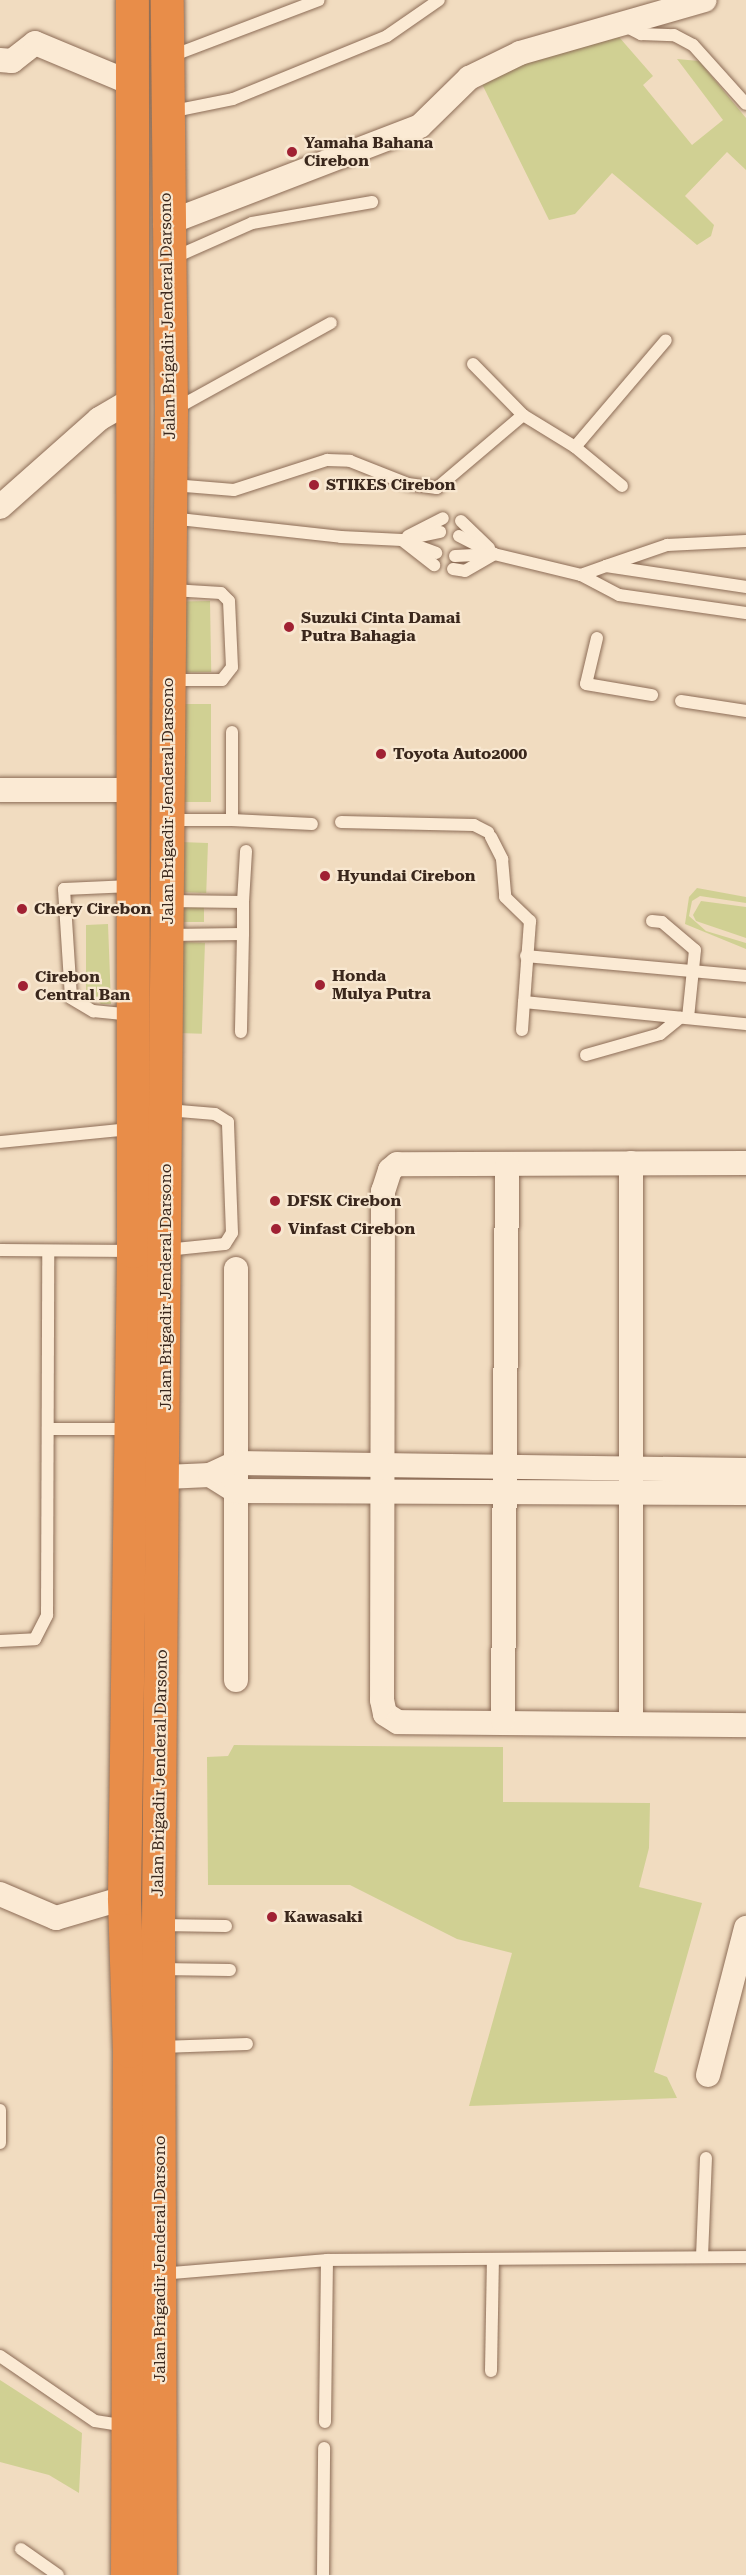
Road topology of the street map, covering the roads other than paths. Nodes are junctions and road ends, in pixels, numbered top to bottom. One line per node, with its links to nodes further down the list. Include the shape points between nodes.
1 (319, 0): 7 (lane)
2 (439, 0): 11 (lane, via 387,36 233,99)
3 (705, 0): 6 (street)
4 (167, 4): 7 (highway, Jalan Brigadir Jenderal Darsono)
5 (132, 6): 9 (highway, Jalan Brigadir Jenderal Darsono)
6 (625, 26): 10 (lane, via 641,34 674,35 693,45); 13 (street, via 519,52 469,78 420,126)
7 (167, 58): 11 (highway, Jalan Brigadir Jenderal Darsono)
8 (0, 60): 9 (street, via 12,61 35,43)
9 (133, 84): 18 (highway, Jalan Brigadir Jenderal Darsono)
10 (746, 104)
11 (167, 112): 13 (highway, Jalan Brigadir Jenderal Darsono)
12 (372, 202): 14 (lane, via 252,223)
13 (165, 224): 14 (highway, Jalan Brigadir Jenderal Darsono)
14 (166, 260): 19 (highway, Jalan Brigadir Jenderal Darsono)
15 (331, 324): 19 (lane)
16 (666, 340): 21 (lane)
17 (473, 364): 20 (lane)
18 (135, 398): 24 (street, via 99,419); 25 (highway, Jalan Brigadir Jenderal Darsono)
19 (171, 411): 22 (highway, Jalan Brigadir Jenderal Darsono)
20 (523, 415): 21 (lane); 22 (lane, via 437,488 408,484 359,463 327,460 234,490)
21 (575, 447): 23 (lane)
22 (169, 484): 26 (highway, Jalan Brigadir Jenderal Darsono)
23 (622, 486)
24 (4, 498)
25 (133, 515): 26 (highway); 48 (highway, Jalan Brigadir Jenderal Darsono)
26 (168, 518): 31 (lane); 39 (highway, Jalan Brigadir Jenderal Darsono)
27 (443, 518): 31 (lane)
28 (461, 521): 33 (lane)
29 (440, 532): 31 (lane)
30 (459, 536): 33 (lane)
31 (402, 540): 34 (lane)
32 (746, 541): 36 (lane, via 667,545)
33 (494, 554): 35 (lane); 37 (lane)
34 (435, 559)
35 (454, 563)
36 (606, 566): 37 (lane); 38 (lane)
37 (581, 575): 40 (lane, via 620,595)
38 (746, 587)
39 (169, 590): 42 (highway, Jalan Brigadir Jenderal Darsono); 42 (lane, via 221,593 229,602 232,667 222,680)
40 (746, 613)
41 (597, 638): 43 (lane, via 586,684)
42 (169, 680): 49 (highway, Jalan Brigadir Jenderal Darsono)
43 (652, 695)
44 (681, 700): 45 (lane)
45 (746, 711)
46 (232, 732): 50 (lane)
47 (0, 790): 48 (street)
48 (134, 790): 54 (highway, Jalan Brigadir Jenderal Darsono)
49 (168, 820): 50 (lane); 55 (highway, Jalan Brigadir Jenderal Darsono)
50 (232, 820): 52 (lane)
51 (341, 822): 60 (lane, via 474,825 489,834 502,860 505,897 530,921)
52 (312, 824)
53 (246, 851): 56 (lane)
54 (133, 886): 64 (highway, Jalan Brigadir Jenderal Darsono); 64 (lane, via 64,889 71,998 93,1011)
55 (167, 901): 56 (lane); 59 (highway, Jalan Brigadir Jenderal Darsono)
56 (243, 902): 58 (lane)
57 (652, 921): 61 (lane, via 692,945)
58 (243, 934): 59 (lane); 68 (lane)
59 (166, 935): 70 (highway, Jalan Brigadir Jenderal Darsono)
60 (526, 956): 61 (lane); 63 (lane)
61 (693, 970): 62 (lane); 65 (lane)
62 (746, 976)
63 (524, 1002): 65 (lane); 67 (lane)
64 (134, 1015): 71 (highway, Jalan Brigadir Jenderal Darsono)
65 (684, 1018): 66 (lane); 69 (lane, via 660,1034)
66 (746, 1024)
67 (522, 1030)
68 (241, 1032)
69 (586, 1054)
70 (166, 1110): 77 (highway, Jalan Brigadir Jenderal Darsono); 77 (lane, via 215,1114 228,1122 232,1233 225,1244)
71 (131, 1129): 72 (lane); 79 (highway, Jalan Brigadir Jenderal Darsono)
72 (0, 1142)
73 (631, 1163): 74 (street); 75 (street); 86 (street)
74 (746, 1163)
75 (507, 1165): 84 (street, via 397,1164 390,1170 382,1191); 85 (street)
76 (0, 1250): 78 (lane)
77 (166, 1250): 89 (highway, Jalan Brigadir Jenderal Darsono)
78 (48, 1251): 79 (lane); 82 (lane)
79 (133, 1251): 81 (highway, Jalan Brigadir Jenderal Darsono)
80 (236, 1269): 83 (street)
81 (131, 1429): 82 (lane); 101 (highway, Jalan Brigadir Jenderal Darsono)
82 (50, 1430): 95 (lane, via 46,1619 35,1639)
83 (236, 1462): 84 (street); 88 (street); 90 (street)
84 (383, 1465): 85 (street); 91 (street)
85 (503, 1467): 86 (street); 92 (street)
86 (630, 1468): 87 (street); 93 (street)
87 (746, 1470)
88 (210, 1475): 89 (street); 90 (street)
89 (165, 1476): 102 (highway, Jalan Brigadir Jenderal Darsono)
90 (236, 1491): 91 (street); 96 (street)
91 (384, 1491): 92 (street); 97 (street, via 385,1714 398,1722)
92 (503, 1492): 93 (street); 97 (street)
93 (630, 1493): 94 (street); 98 (street)
94 (746, 1493)
95 (0, 1641)
96 (236, 1680)
97 (503, 1720): 98 (street)
98 (631, 1724): 99 (street)
99 (746, 1725)
100 (0, 1894): 101 (street, via 56,1918)
101 (124, 1898): 117 (highway, Jalan Brigadir Jenderal Darsono)
102 (158, 1925): 103 (lane); 105 (highway, Jalan Brigadir Jenderal Darsono)
103 (226, 1926)
104 (746, 1928): 109 (street)
105 (159, 1969): 106 (lane); 108 (highway, Jalan Brigadir Jenderal Darsono)
106 (230, 1970)
107 (247, 2044): 108 (lane)
108 (159, 2047): 117 (highway, Jalan Brigadir Jenderal Darsono)
109 (708, 2075)
110 (0, 2110): 111 (lane)
111 (0, 2143)
112 (706, 2158): 113 (lane)
113 (702, 2257): 114 (lane); 116 (lane)
114 (746, 2257)
115 (327, 2260): 116 (lane); 117 (lane); 120 (lane)
116 (493, 2260): 119 (lane)
117 (144, 2274): 121 (highway, Jalan Brigadir Jenderal Darsono); 126 (highway, Jalan Brigadir Jenderal Darsono)
118 (0, 2356): 121 (lane, via 95,2421)
119 (491, 2371)
120 (325, 2422)
121 (129, 2426): 125 (highway, Jalan Brigadir Jenderal Darsono)
122 (324, 2448): 127 (lane)
123 (21, 2549): 124 (lane)
124 (58, 2575)
125 (126, 2575)
126 (160, 2575)
127 (323, 2575)

